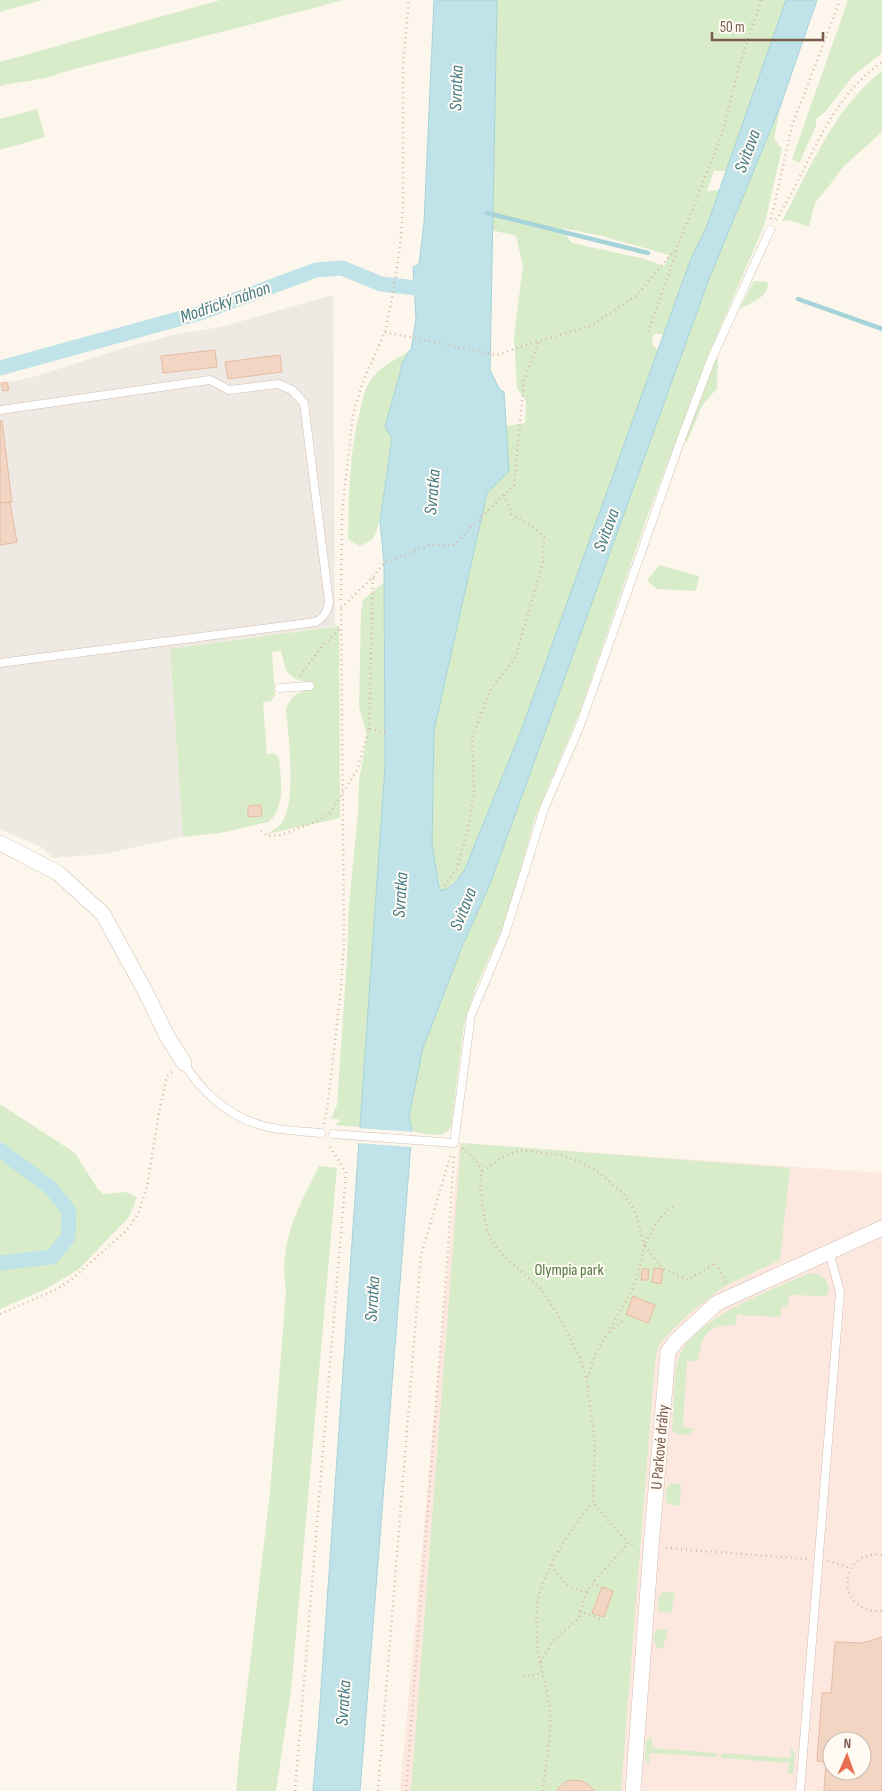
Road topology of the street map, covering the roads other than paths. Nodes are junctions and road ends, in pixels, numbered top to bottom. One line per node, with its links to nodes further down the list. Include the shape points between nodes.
1 (770, 230): 9 (lane, via 711,360 580,724 544,809 505,934 471,1014 454,1143)
2 (0, 410): 3 (lane, via 210,380 229,390 278,384 292,390 304,403 329,602 324,617 316,622)
3 (0, 663)
4 (310, 686): 5 (lane)
5 (279, 688)
6 (0, 843): 7 (street, via 58,873 103,914)
7 (184, 1063): 8 (lane, via 202,1086 237,1116 261,1126)
8 (321, 1133)
9 (333, 1134)
10 (882, 1228): 11 (street, U Parkové dráhy)
11 (829, 1252): 12 (street, U Parkové dráhy, via 717,1303 668,1352); 13 (lane, via 840,1292)
12 (633, 1791)
13 (800, 1791)

